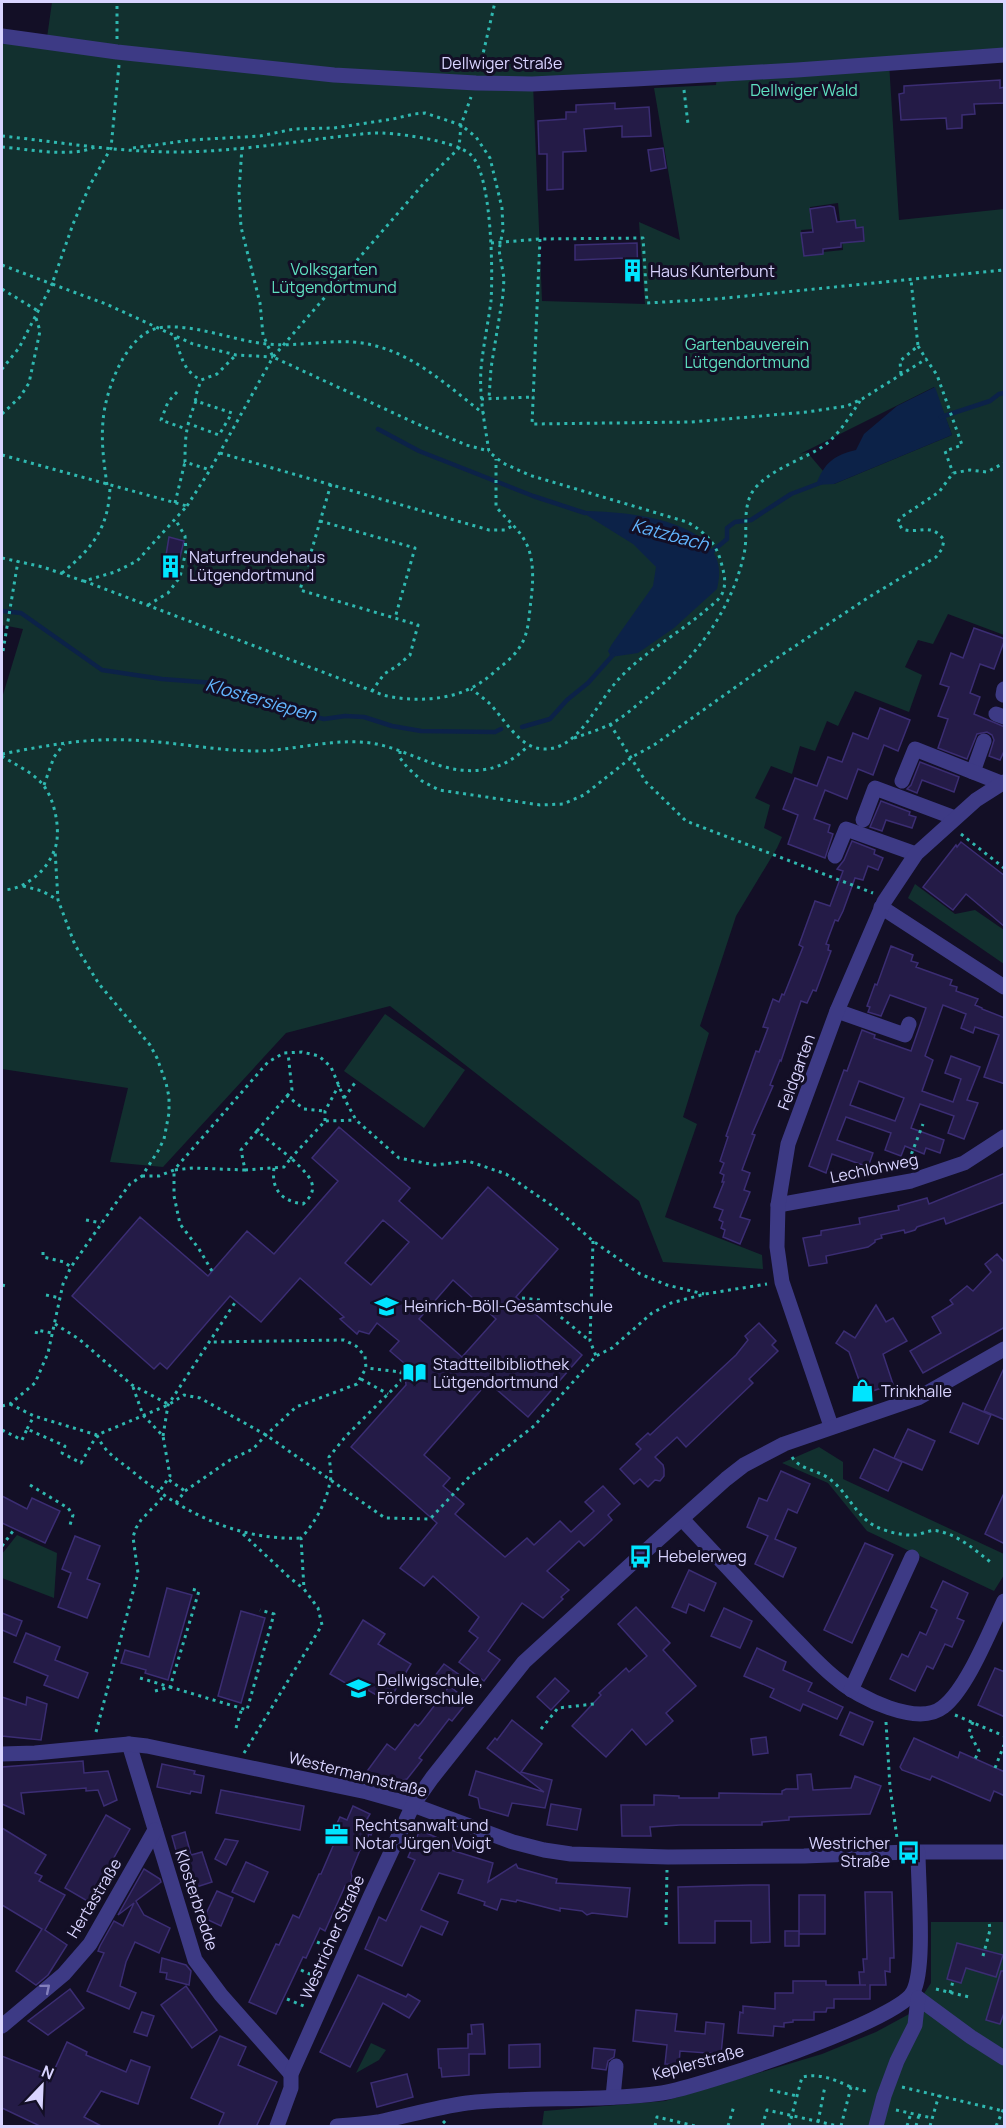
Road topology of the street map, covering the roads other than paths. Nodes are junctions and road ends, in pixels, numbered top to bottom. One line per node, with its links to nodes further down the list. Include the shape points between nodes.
1 (2, 36): 2 (street, Dellwiger Straße, via 334,75 476,83 684,76)
2 (1005, 55)
3 (984, 741): 4 (street)
4 (973, 772): 5 (street, via 915,749); 6 (street)
5 (902, 782)
6 (1003, 783): 8 (street, Feldgarten)
7 (863, 820): 8 (street, via 875,788)
8 (952, 820): 9 (street, Feldgarten)
9 (916, 854): 10 (street, via 846,829); 11 (street, Feldgarten)
10 (835, 856)
11 (882, 904): 12 (street); 13 (street, Feldgarten)
12 (1005, 987)
13 (837, 1011): 14 (street, via 905,1035); 16 (street, Feldgarten, via 788,1144)
14 (909, 1024)
15 (1005, 1137): 16 (street, Lechlohweg, via 964,1163 900,1184)
16 (778, 1205): 18 (street, Feldgarten, via 777,1247 782,1282)
17 (1005, 1349): 18 (street, Westricher Straße, via 918,1398)
18 (831, 1426): 19 (street, Westricher Straße, via 744,1465)
19 (682, 1519): 22 (street, via 805,1648); 25 (street, Westricher Straße, via 524,1662)
20 (912, 1557): 22 (street)
21 (1005, 1601): 22 (street, via 962,1686 943,1707 926,1714 901,1712)
22 (851, 1690)
23 (129, 1744): 24 (street, Westermannstraße); 25 (street, Westermannstraße); 26 (street, Klosterbredde)
24 (2, 1754)
25 (413, 1804): 27 (street, Westermannstraße, via 513,1842 580,1854 668,1857); 32 (street, Westricher Straße)
26 (155, 1830): 29 (street, Hertastraße, one-way to 26, via 64,1974 90,1944); 32 (street, Klosterbredde, via 195,1960 220,1995)
27 (918, 1852): 28 (street, Westermannstraße); 33 (street, Keplerstraße, via 919,1975 912,1994 885,2014 728,2074 664,2092)
28 (1005, 1852)
29 (2, 2026)
30 (1005, 2058): 36 (street, via 918,1998 915,2025 897,2061)
31 (616, 2066): 33 (street)
32 (291, 2074): 34 (street, Westricher Straße, via 291,2088)
33 (613, 2097): 35 (street, Keplerstraße, via 497,2100)
34 (277, 2127)
35 (337, 2127)
36 (876, 2127)

